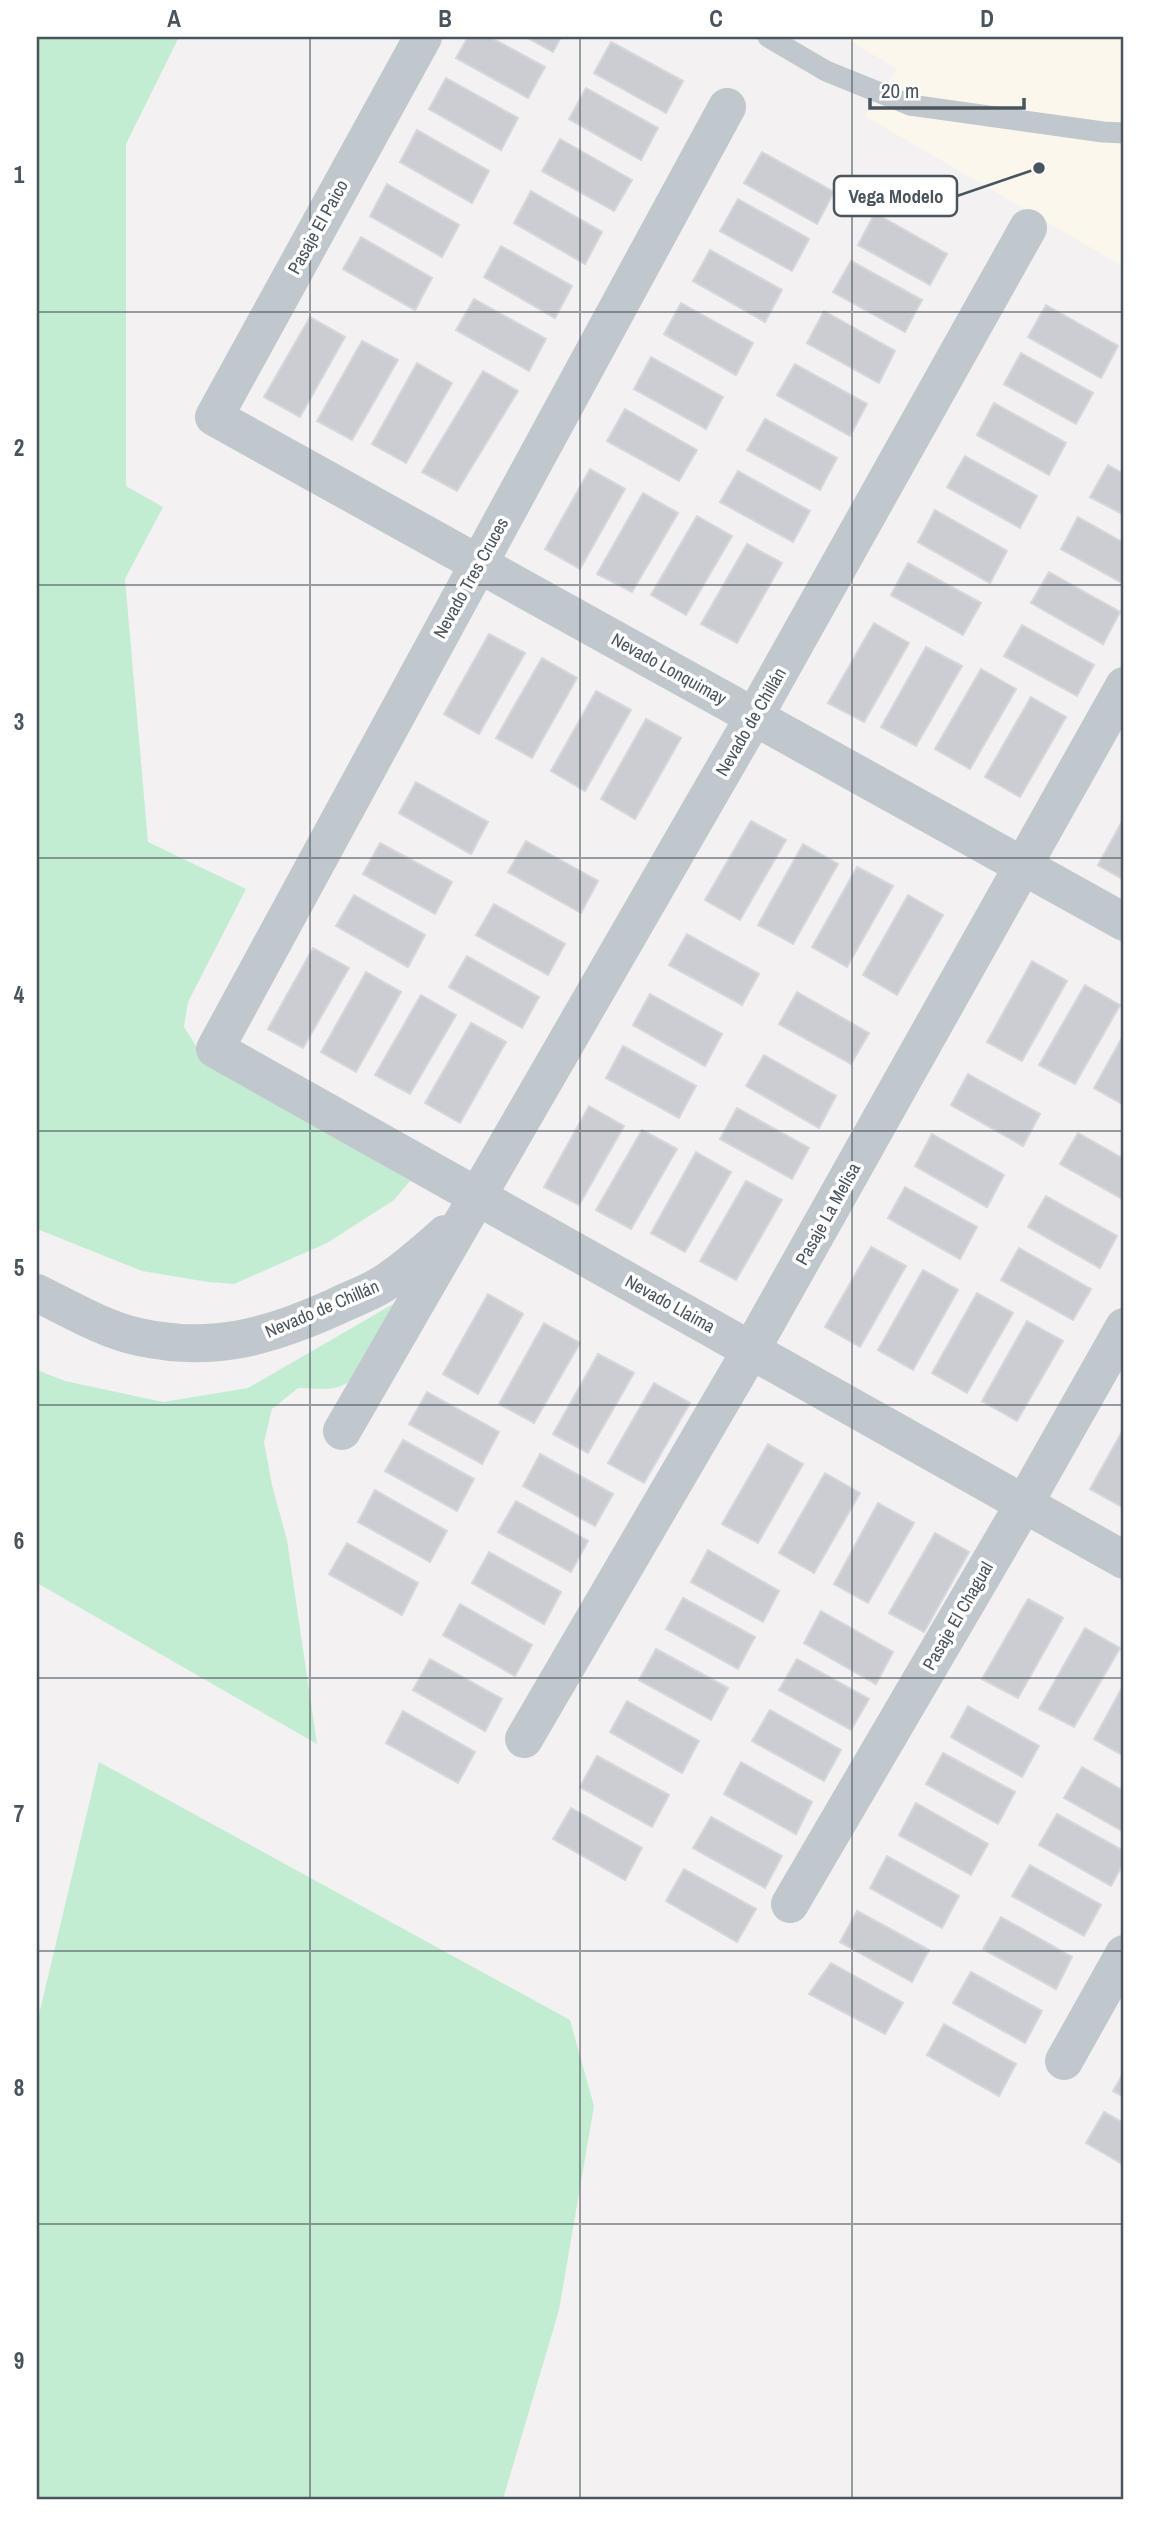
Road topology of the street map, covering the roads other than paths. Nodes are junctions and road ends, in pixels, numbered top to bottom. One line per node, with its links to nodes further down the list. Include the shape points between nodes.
1 (423, 37): 6 (street, Pasaje El Paico)
2 (768, 37): 4 (lane, via 826,71 911,105)
3 (727, 107): 7 (street, Nevado Tres Cruces)
4 (1124, 133)
5 (1028, 228): 9 (street, Nevado de Chillán)
6 (214, 418): 7 (street, Nevado Lonquimay)
7 (479, 564): 9 (street, Nevado Lonquimay); 12 (street, Nevado Tres Cruces)
8 (1124, 686): 10 (street, Pasaje La Melisa)
9 (754, 717): 10 (street, Nevado Lonquimay); 13 (street, Nevado de Chillán)
10 (1024, 866): 11 (street, Nevado Lonquimay); 16 (street, Pasaje La Melisa)
11 (1124, 922)
12 (215, 1049): 13 (street, Nevado Llaima)
13 (472, 1204): 14 (street, Nevado de Chillán, via 411,1264 380,1286 258,1337 216,1343 138,1337); 16 (street, Nevado Llaima); 17 (street, Nevado de Chillán)
14 (37, 1293)
15 (1124, 1327): 18 (street, Pasaje El Chagual)
16 (751, 1350): 18 (street, Nevado Llaima); 20 (street, Pasaje La Melisa)
17 (342, 1431)
18 (1024, 1504): 19 (street, Nevado Llaima); 21 (street, Pasaje El Chagual)
19 (1124, 1560)
20 (524, 1739)
21 (790, 1904)
22 (1124, 1954): 23 (street)
23 (1064, 2061)

